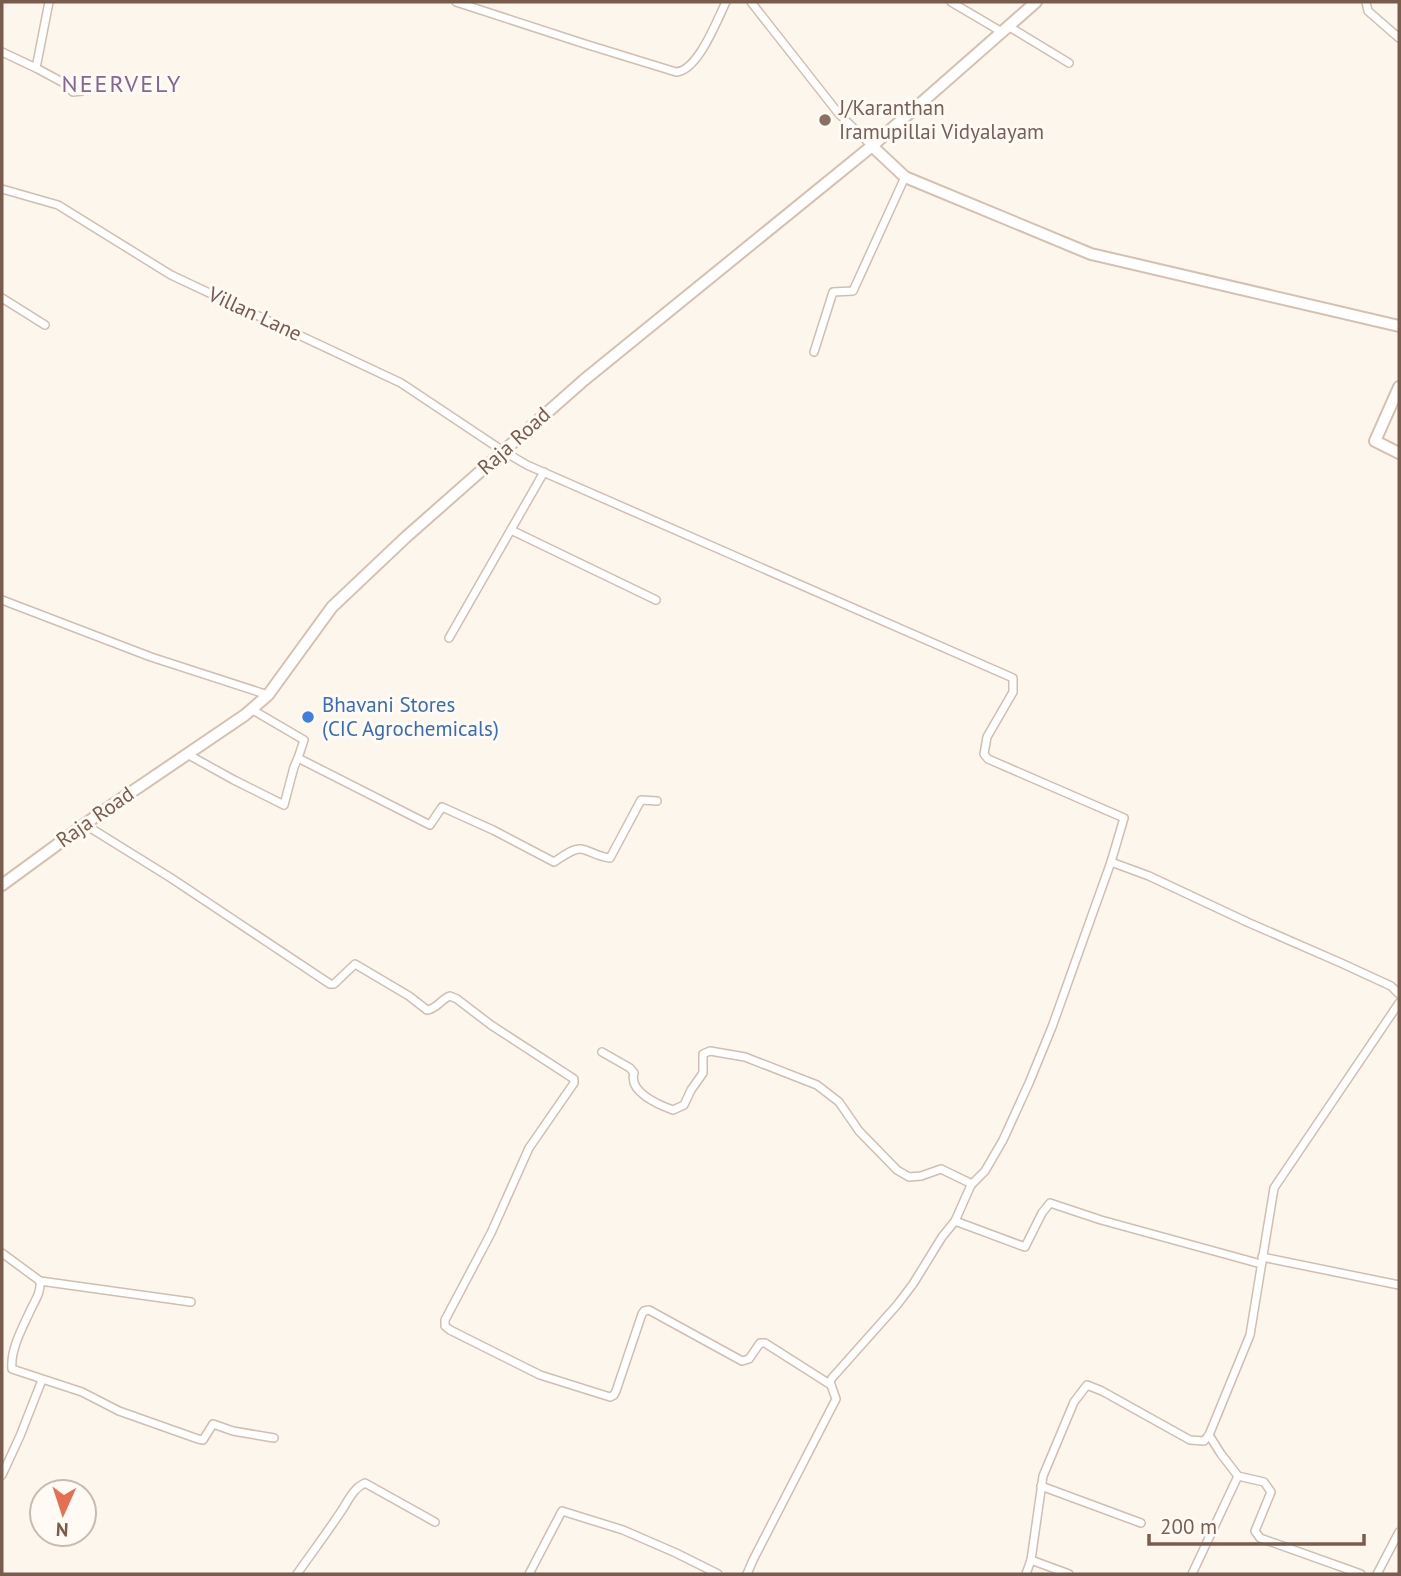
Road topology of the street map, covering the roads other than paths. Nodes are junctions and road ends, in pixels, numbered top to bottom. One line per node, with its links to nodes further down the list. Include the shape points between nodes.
1 (49, 2): 12 (street)
2 (456, 2): 3 (street, via 676,72 693,64)
3 (726, 2)
4 (751, 2): 14 (street, via 839,114)
5 (951, 2): 8 (street)
6 (1036, 2): 8 (street, Raja Road)
7 (1366, 2): 9 (street, via 1368,11)
8 (1005, 29): 11 (street); 14 (street, Raja Road)
9 (1399, 38)
10 (2, 52): 12 (street)
11 (1069, 63)
12 (36, 68): 13 (street, via 73,92)
13 (82, 91)
14 (872, 146): 15 (street); 22 (street, Raja Road)
15 (905, 177): 19 (street, via 1091,254); 20 (street, via 853,291 833,292)
16 (2, 188): 22 (street, Villan Lane, via 58,205 171,275 401,383)
17 (2, 299): 18 (street)
18 (45, 325)
19 (1399, 326)
20 (814, 352)
21 (1399, 387): 23 (street, via 1375,441)
22 (503, 451): 24 (street, Villan Lane); 29 (street, Raja Road, via 332,607)
23 (1399, 453)
24 (544, 472): 25 (street); 35 (street, Villan Lane, via 1013,678 1013,692 987,737 984,754 1124,818)
25 (511, 530): 27 (street); 28 (street)
26 (2, 600): 29 (street, via 151,657)
27 (656, 600)
28 (449, 638)
29 (268, 695): 30 (street, Raja Road)
30 (251, 709): 31 (street, Raja Road); 32 (street, via 304,740)
31 (187, 754): 32 (street, via 284,804); 34 (street, Raja Road)
32 (298, 758): 33 (street, via 430,825 442,807 554,862 581,849 610,858 641,800)
33 (657, 801)
34 (84, 824): 36 (street, Raja Road); 48 (street, via 330,984 355,964 427,1010 450,996 575,1079 528,1148 491,1233 445,1320 450,1330 540,1375 610,1397 643,1311 649,1310 742,1361 765,1343)
35 (1111, 862): 37 (street, via 1341,963); 40 (street, via 1029,1083 1003,1140)
36 (2, 886)
37 (1399, 994)
38 (1399, 1003): 43 (street, via 1274,1188)
39 (602, 1052): 40 (street, via 635,1073 636,1087 644,1095 673,1110 684,1105 703,1073 703,1054 746,1056 817,1085 839,1102 859,1131 897,1170 909,1177 941,1169)
40 (972, 1184): 41 (street)
41 (955, 1222): 43 (street, via 1026,1247 1050,1203); 48 (street, via 913,1284 832,1378)
42 (2, 1253): 44 (street)
43 (1262, 1261): 45 (street); 49 (street, via 1250,1335)
44 (40, 1282): 46 (street); 47 (street, via 11,1359 12,1369)
45 (1399, 1285)
46 (191, 1302)
47 (42, 1380): 50 (street, via 198,1439 203,1440 213,1424); 51 (street)
48 (831, 1385): 62 (street, via 836,1399)
49 (1209, 1435): 52 (street); 53 (street, via 1204,1441 1190,1440 1087,1385 1074,1402)
50 (274, 1438)
51 (2, 1475)
52 (1238, 1476): 65 (street); 66 (street, via 1264,1482 1272,1492 1255,1531 1260,1538)
53 (1041, 1486): 55 (street); 58 (street)
54 (435, 1522): 59 (street, via 365,1483 351,1495)
55 (1141, 1523)
56 (1399, 1532): 57 (street)
57 (1396, 1550): 67 (street)
58 (1031, 1559): 63 (street); 64 (street)
59 (297, 1574)
60 (529, 1574): 61 (street, via 562,1511 623,1530)
61 (718, 1574)
62 (747, 1574)
63 (1026, 1574)
64 (1069, 1574)
65 (1192, 1574)
66 (1361, 1574)
67 (1377, 1574)

